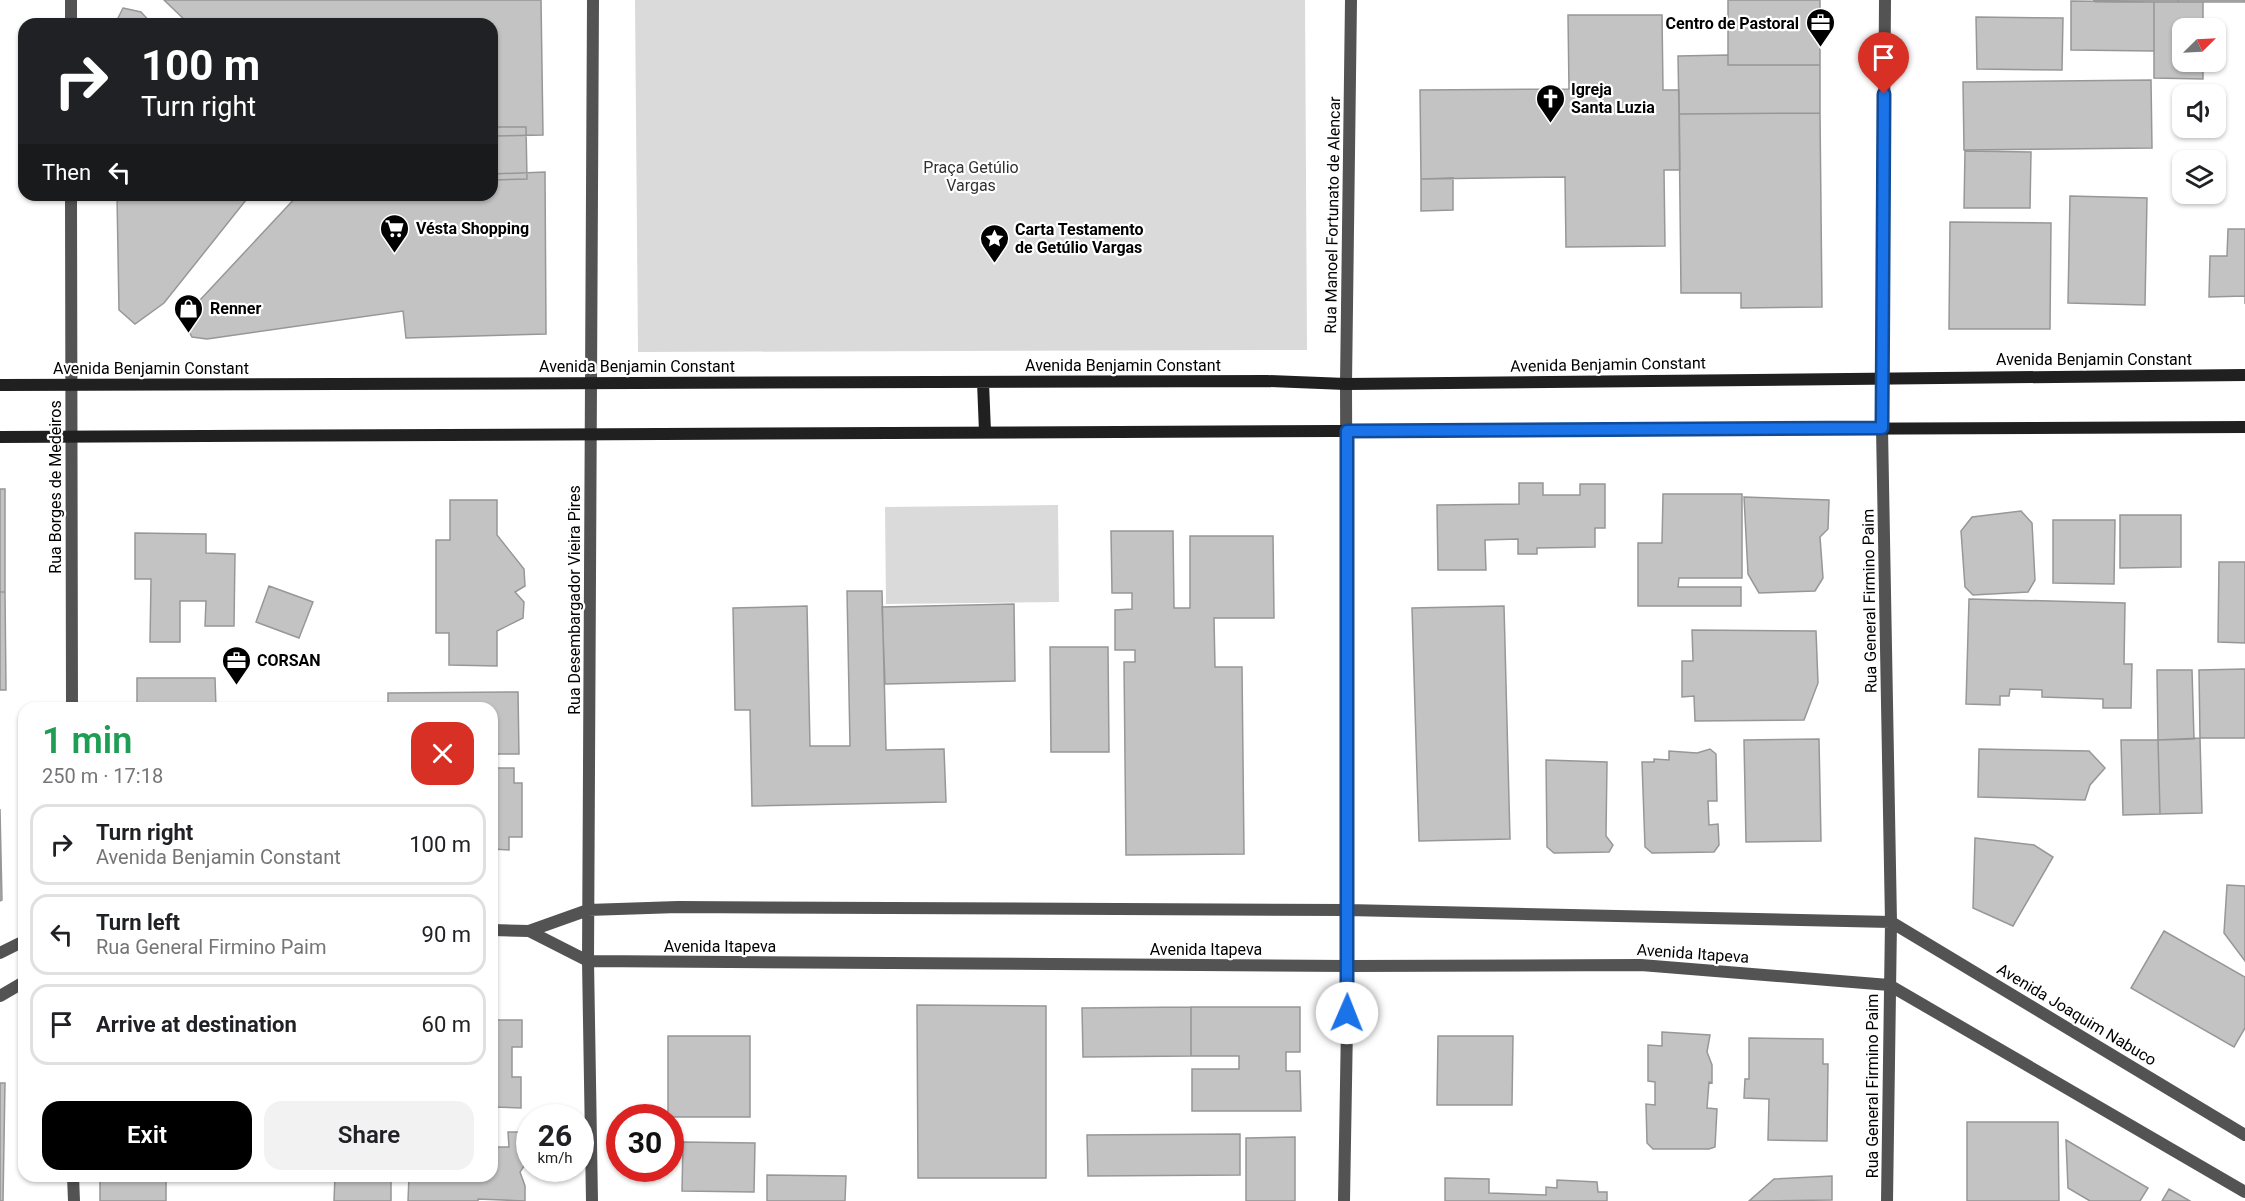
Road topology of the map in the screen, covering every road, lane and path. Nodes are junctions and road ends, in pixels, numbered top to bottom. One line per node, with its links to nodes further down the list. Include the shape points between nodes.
1 (71, 0): 5 (street)
2 (593, 0): 10 (street, Rua Desembargador Vieira Pires)
3 (1351, 0): 11 (street, Rua Manoel Fortunato de Alencar)
4 (1885, 0): 8 (street, Rua General Firmino Paim)
5 (71, 18)
6 (71, 201): 13 (street, Rua Borges de Medeiros)
7 (2245, 375): 8 (main road, Avenida Benjamin Constant)
8 (1882, 377): 11 (main road, Avenida Benjamin Constant); 15 (street, Rua General Firmino Paim)
9 (983, 382): 10 (main road, Avenida Benjamin Constant); 11 (main road, Avenida Benjamin Constant); 17 (main road)
10 (592, 383): 13 (main road, Avenida Benjamin Constant); 18 (street, Rua Desembargador Vieira Pires)
11 (1346, 384): 16 (street, Rua Manoel Fortunato de Alencar)
12 (0, 385): 13 (main road, Avenida Benjamin Constant)
13 (72, 385): 19 (street, Rua Borges de Medeiros)
14 (2245, 427): 15 (main road)
15 (1882, 428): 16 (main road); 24 (street, Rua General Firmino Paim)
16 (1347, 431): 17 (main road); 23 (street, Rua Manoel Fortunato de Alencar)
17 (985, 432): 18 (main road)
18 (592, 434): 19 (main road); 22 (street, Rua Desembargador Vieira Pires)
19 (72, 436): 20 (main road); 21 (street, Rua Borges de Medeiros)
20 (0, 437)
21 (72, 702)
22 (588, 910): 23 (street, Avenida Itapeva, via 678,906); 26 (street, Avenida Itapeva); 29 (street, Rua Desembargador Vieira Pires)
23 (1347, 910): 24 (street, Avenida Itapeva); 30 (street, Rua Manoel Fortunato de Alencar)
24 (1891, 922): 31 (street, Rua General Firmino Paim); 34 (street, Avenida Joaquim Nabuco)
25 (498, 930): 26 (street, Avenida Itapeva)
26 (529, 931): 29 (street, Avenida Itapeva)
27 (18, 944): 28 (street)
28 (0, 953)
29 (588, 961): 30 (street, Avenida Itapeva); 38 (street, Rua Desembargador Vieira Pires)
30 (1348, 966): 31 (street, Avenida Itapeva, via 1641,965); 39 (street, Rua Manoel Fortunato de Alencar)
31 (1889, 985): 36 (street); 40 (street, Rua General Firmino Paim)
32 (18, 986): 33 (street)
33 (0, 996)
34 (2245, 1135)
35 (74, 1182): 37 (street)
36 (2245, 1192)
37 (74, 1201)
38 (592, 1201)
39 (1344, 1201)
40 (1887, 1201)

